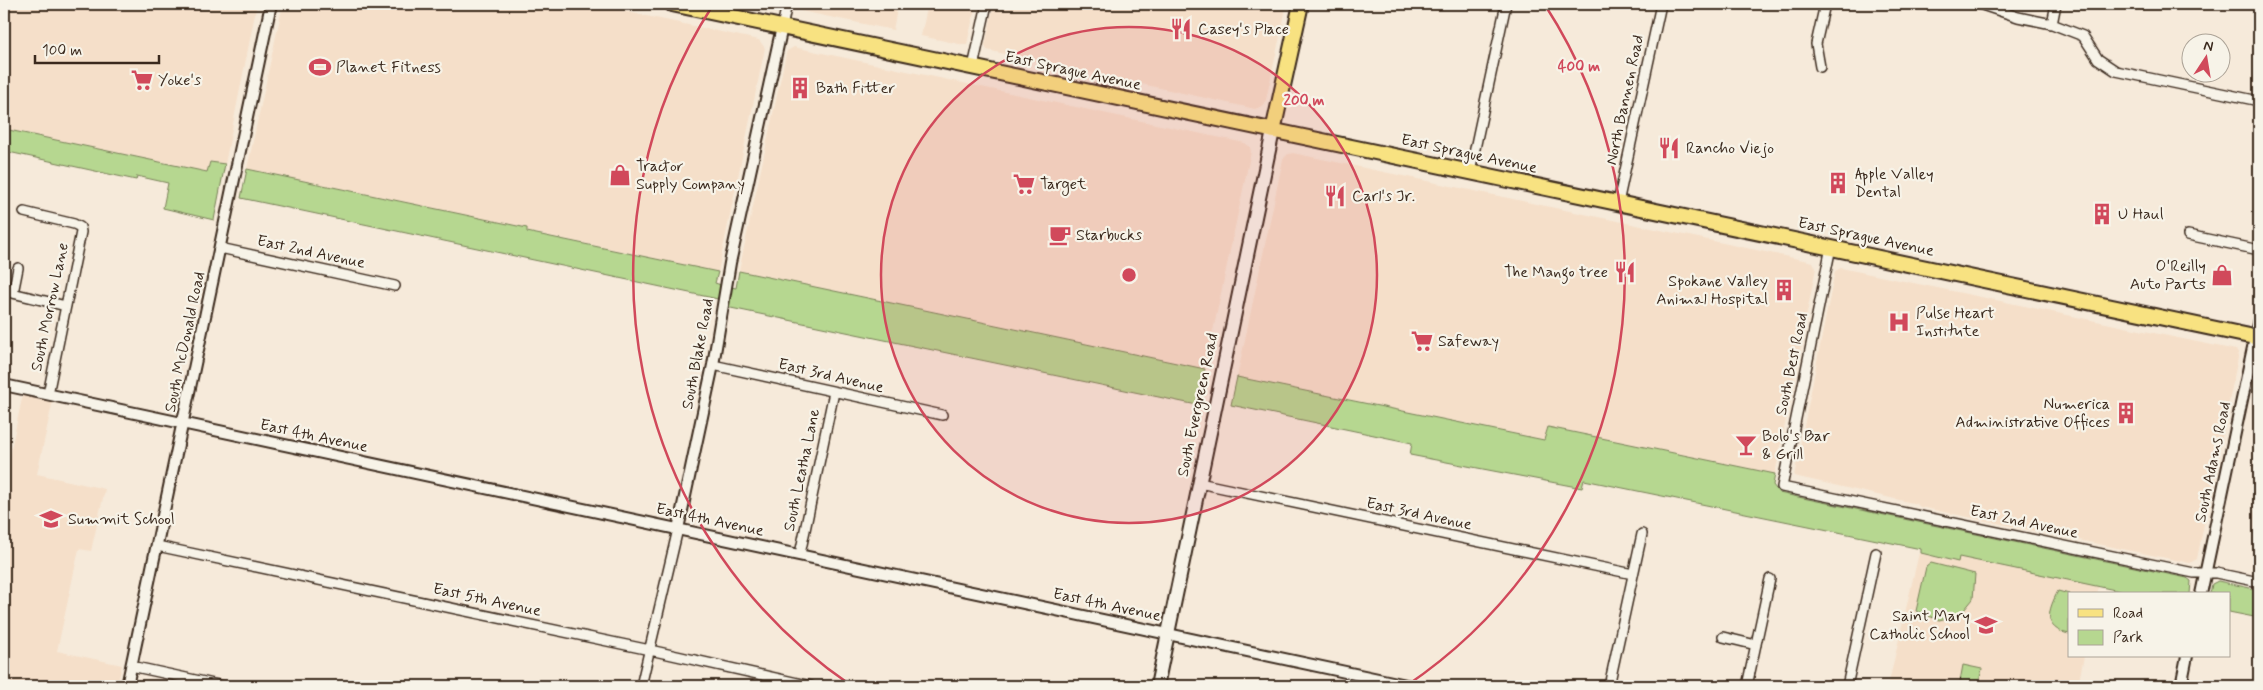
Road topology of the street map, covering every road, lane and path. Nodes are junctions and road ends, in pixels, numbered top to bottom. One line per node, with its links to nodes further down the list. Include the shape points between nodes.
1 (271, 4): 22 (street, South McDonald Road)
2 (672, 4): 12 (main road, East Sprague Avenue)
3 (787, 4): 12 (street)
4 (987, 4): 13 (street)
5 (1301, 4): 16 (main road)
6 (1506, 4): 17 (street)
7 (1661, 4): 18 (street, North Bannen Road)
8 (1825, 4): 14 (street, via 1816,44)
9 (1979, 4): 11 (street)
10 (2056, 4): 11 (street)
11 (2052, 24): 15 (street, via 2083,36 2098,59 2116,71)
12 (782, 27): 13 (main road, East Sprague Avenue); 30 (street, South Blake Road, via 730,263)
13 (974, 67): 16 (main road, East Sprague Avenue)
14 (1820, 67)
15 (2259, 101)
16 (1273, 132): 17 (main road, East Sprague Avenue); 36 (main road, South Evergreen Road)
17 (1470, 172): 18 (main road, East Sprague Avenue)
18 (1618, 203): 21 (main road, East Sprague Avenue)
19 (24, 212): 27 (street, South Morrow Lane, via 80,227)
20 (2188, 235): 23 (street)
21 (1831, 247): 29 (main road, East Sprague Avenue); 37 (street, South Best Road)
22 (220, 248): 25 (street, East 2nd Avenue); 35 (street, South McDonald Road)
23 (2259, 250)
24 (18, 268): 26 (street)
25 (395, 286)
26 (8, 292): 27 (street)
27 (66, 306): 33 (street, South Morrow Lane)
28 (2259, 319): 29 (street, South Adams Road)
29 (2257, 337): 43 (street, South Adams Road)
30 (712, 364): 32 (street, East 3rd Avenue); 38 (street, South Blake Road)
31 (4, 385): 33 (street, East 4th Avenue)
32 (834, 392): 34 (street, East 3rd Avenue); 42 (street, South Leatha Lane)
33 (48, 394): 35 (street, East 4th Avenue)
34 (942, 416)
35 (183, 423): 38 (street, East 4th Avenue); 40 (street, South McDonald Road)
36 (1199, 483): 44 (street, East 3rd Avenue); 48 (main road, South Evergreen Road)
37 (1782, 486): 43 (street, East 2nd Avenue)
38 (678, 529): 42 (street, East 4th Avenue); 51 (street, South Blake Road)
39 (1642, 534): 44 (street)
40 (157, 546): 51 (street, East 5th Avenue); 53 (street, South McDonald Road)
41 (1876, 553): 62 (street)
42 (800, 554): 48 (street, East 4th Avenue)
43 (2205, 573): 46 (street, East 2nd Avenue); 47 (street, South Adams Road)
44 (1633, 574): 60 (street)
45 (1770, 579): 50 (street)
46 (2259, 582)
47 (2201, 592)
48 (1168, 634): 58 (main road, South Evergreen Road); 59 (street, East 4th Avenue)
49 (1723, 637): 50 (street)
50 (1756, 645): 61 (street)
51 (650, 650): 56 (street, South Blake Road); 57 (street, East 5th Avenue)
52 (2187, 658): 63 (street)
53 (131, 666): 54 (street, South McDonald Road); 55 (street)
54 (127, 686)
55 (223, 686)
56 (641, 686)
57 (811, 686)
58 (1157, 686)
59 (1409, 686)
60 (1609, 686)
61 (1747, 686)
62 (1847, 686)
63 (2181, 686)

